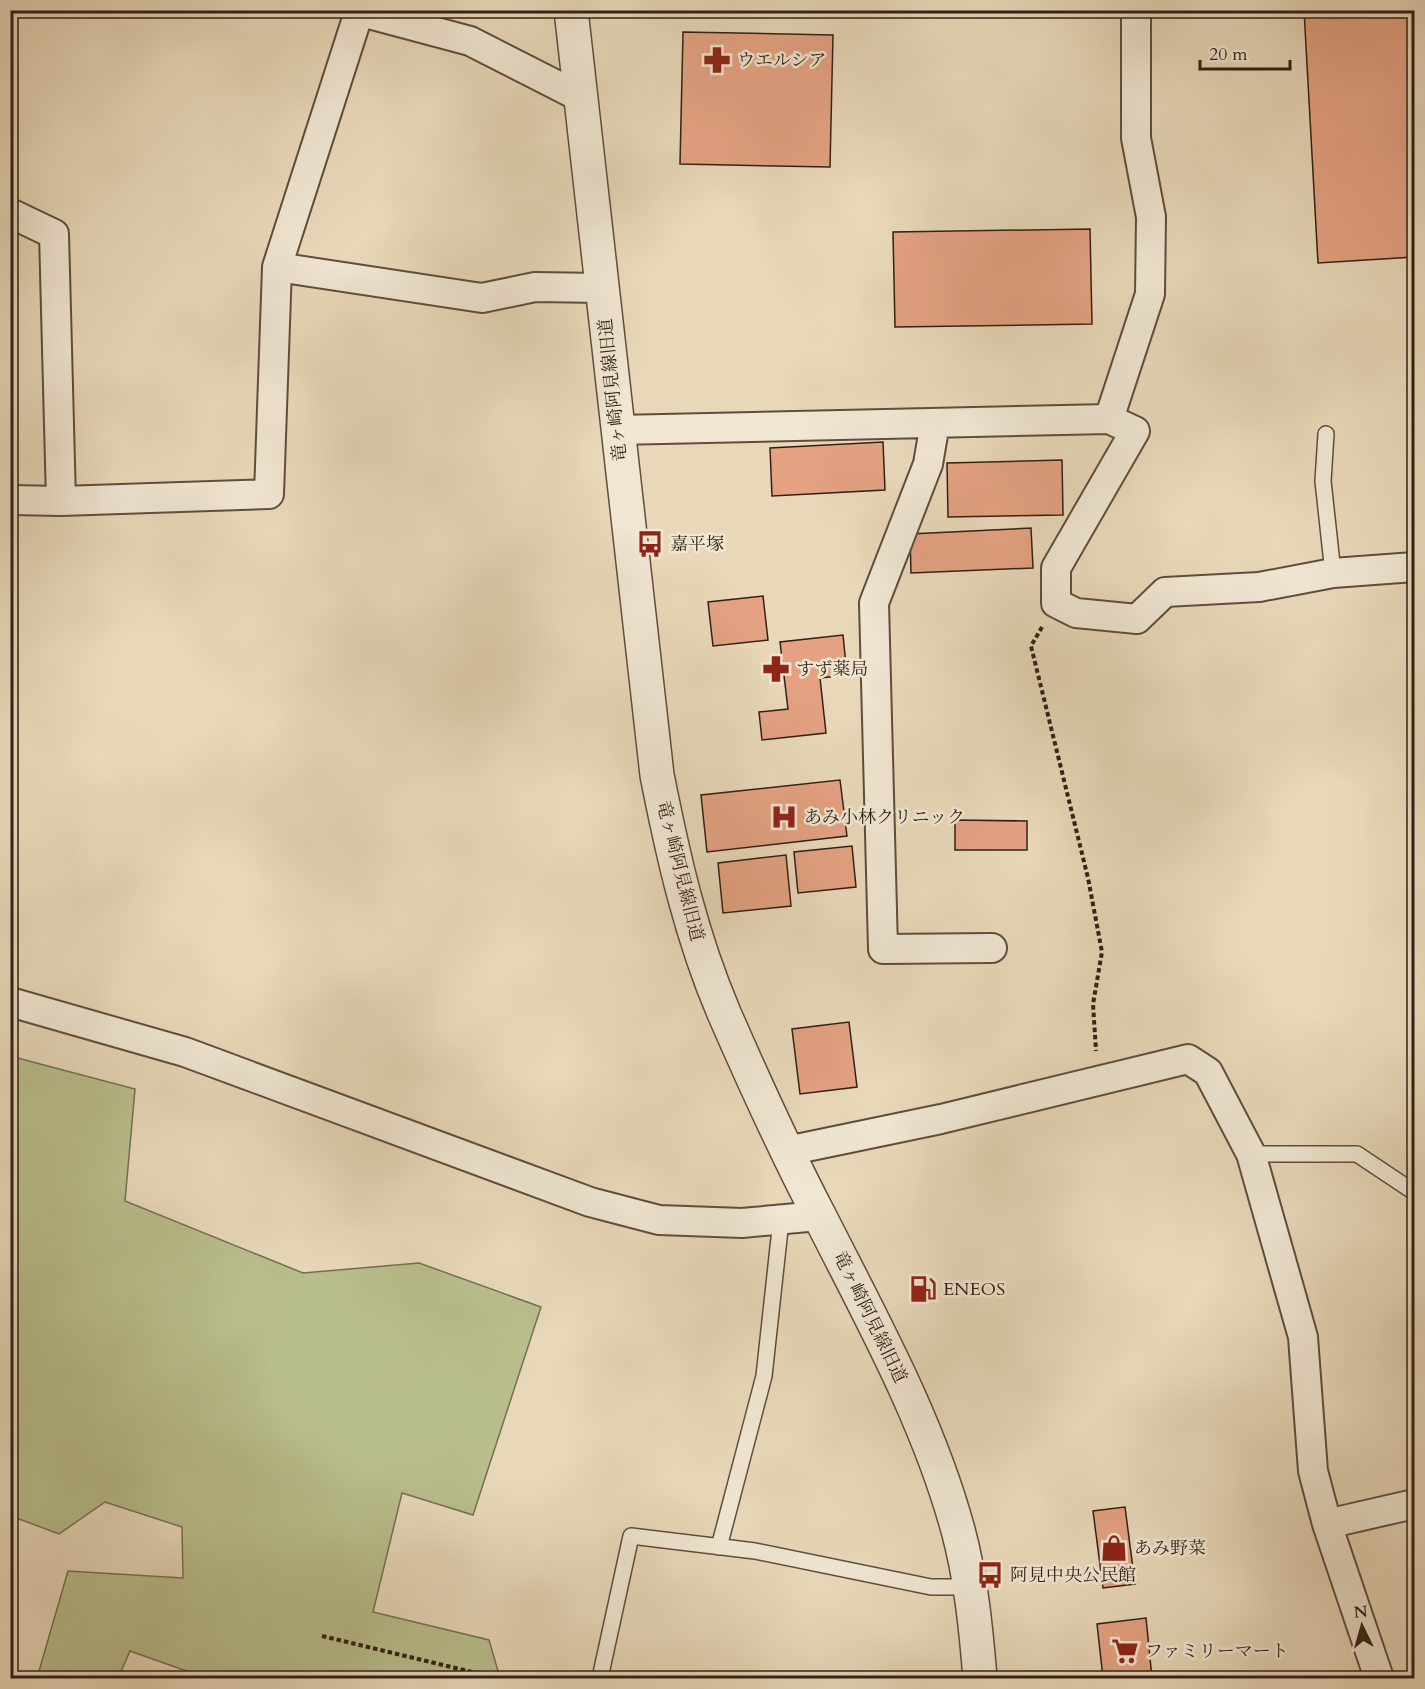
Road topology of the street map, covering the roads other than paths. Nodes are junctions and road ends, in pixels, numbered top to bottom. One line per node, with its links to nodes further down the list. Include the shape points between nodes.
1 (571, 10): 4 (street, 竜ヶ崎阿見線旧道)
2 (1136, 10): 8 (street, via 1136,138 1151,217 1150,294)
3 (357, 11): 4 (street, via 470,41); 6 (street)
4 (580, 97): 7 (street, 竜ヶ崎阿見線旧道)
5 (10, 213): 13 (street, via 54,234)
6 (277, 267): 7 (street, via 482,298 535,286); 13 (street, via 269,494)
7 (602, 288): 10 (street, 竜ヶ崎阿見線旧道)
8 (1109, 419): 9 (street); 15 (street, via 1135,431 1056,568 1056,603 1076,613 1137,619 1165,592 1259,587)
9 (935, 423): 10 (street); 16 (street, via 928,465 874,603 883,950)
10 (617, 430): 18 (street, 竜ヶ崎阿見線旧道, via 657,775 674,862 694,935 723,1011)
11 (1326, 434): 15 (lane, via 1323,481)
12 (10, 500): 13 (street)
13 (61, 501)
14 (1414, 567): 15 (street)
15 (1333, 573)
16 (993, 948)
17 (10, 1002): 22 (street, via 185,1052 590,1202 659,1220)
18 (788, 1151): 19 (street, via 941,1119 1188,1059 1208,1072); 21 (street, 竜ヶ崎阿見線旧道)
19 (1251, 1154): 20 (lane, via 1357,1154); 24 (street, via 1303,1337 1313,1471)
20 (1414, 1192)
21 (819, 1216): 22 (street); 26 (street, 竜ヶ崎阿見線旧道, via 939,1467)
22 (781, 1220): 25 (lane, via 764,1377)
23 (1414, 1504): 24 (street)
24 (1327, 1524): 29 (street)
25 (719, 1547): 26 (lane, via 931,1587); 27 (lane, via 631,1536)
26 (970, 1587): 28 (street, 竜ヶ崎阿見線旧道)
27 (600, 1678)
28 (980, 1678)
29 (1379, 1678)

